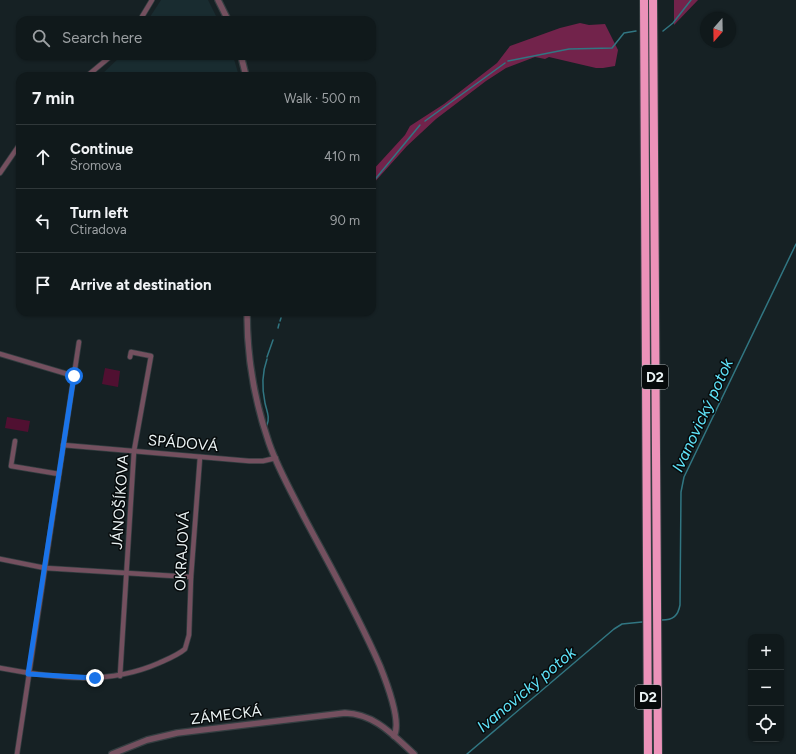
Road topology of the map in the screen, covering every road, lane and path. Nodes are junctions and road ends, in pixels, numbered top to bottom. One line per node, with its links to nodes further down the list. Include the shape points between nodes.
1 (152, 0): 5 (street)
2 (218, 0): 6 (street)
3 (644, 0): 35 (highway, D2)
4 (653, 0): 36 (highway, D2)
5 (142, 16)
6 (226, 16)
7 (107, 60): 9 (street)
8 (242, 60): 10 (street)
9 (92, 72)
10 (245, 72)
11 (16, 150): 12 (street)
12 (0, 173)
13 (247, 316): 22 (street, via 247,340 253,384)
14 (79, 342): 17 (street)
15 (0, 354): 17 (street)
16 (130, 357): 20 (street, JÁNOŠÍKOVA, via 131,352 151,356)
17 (74, 376): 19 (street)
18 (15, 441): 23 (street, via 11,466)
19 (63, 445): 20 (street, SPÁDOVÁ); 23 (street)
20 (134, 451): 21 (street, SPÁDOVÁ); 26 (street, JÁNOŠÍKOVA)
21 (200, 457): 22 (street, SPÁDOVÁ, via 260,462); 27 (street, OKRAJOVÁ)
22 (276, 458): 31 (street, via 380,666 396,722 397,730)
23 (59, 474): 25 (street)
24 (0, 559): 25 (street)
25 (45, 568): 26 (street); 29 (street)
26 (127, 574): 27 (street); 30 (street, JÁNOŠÍKOVA)
27 (191, 577): 30 (street, OKRAJOVÁ, via 187,646 170,658 143,670)
28 (0, 668): 29 (street)
29 (28, 674): 30 (street, via 88,679); 32 (street)
30 (120, 676)
31 (394, 736): 33 (street, ZÁMECKÁ, via 370,718 345,713 177,733 148,740); 34 (street, ZÁMECKÁ)
32 (18, 754)
33 (112, 754)
34 (414, 754)
35 (648, 754)
36 (658, 754)

